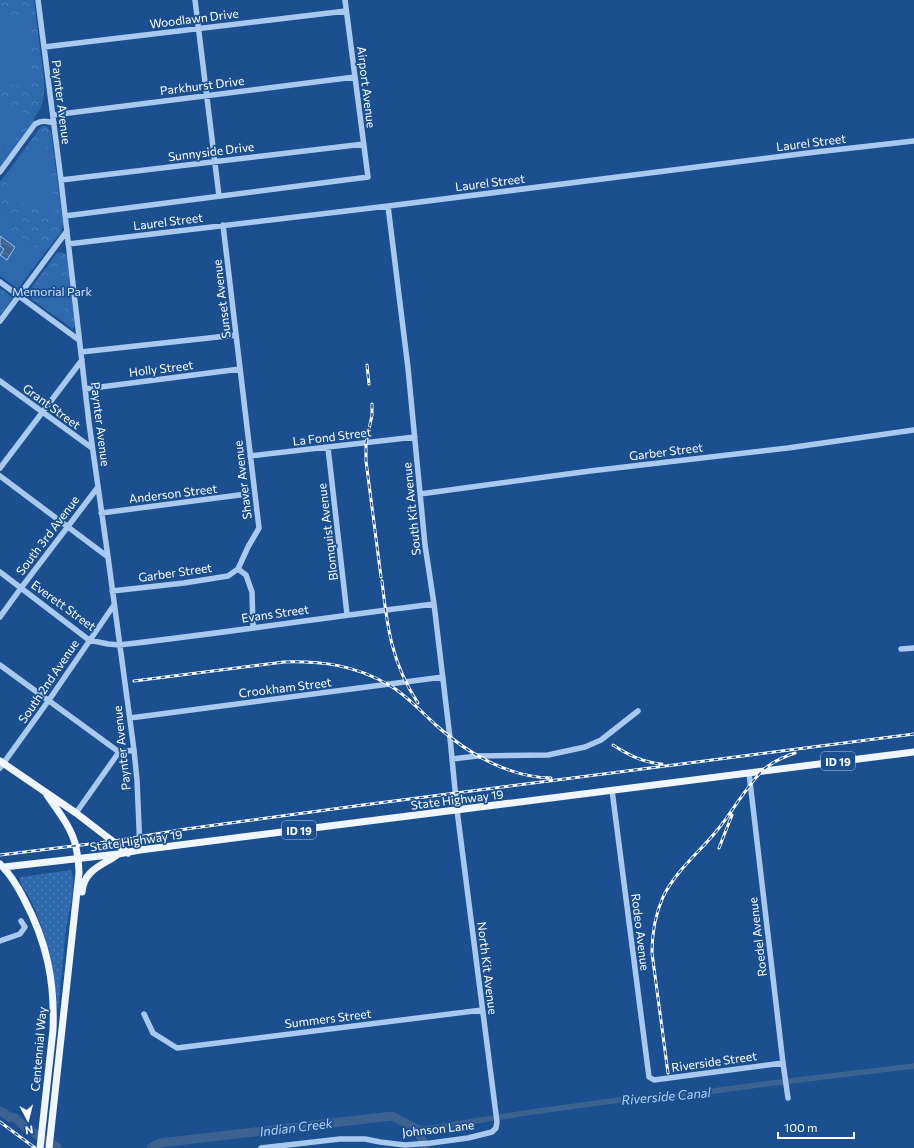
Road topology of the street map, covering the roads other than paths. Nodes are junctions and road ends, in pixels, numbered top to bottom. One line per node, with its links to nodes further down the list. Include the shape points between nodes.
1 (38, 0): 6 (street, Paynter Avenue)
2 (194, 0): 5 (street)
3 (345, 0): 4 (street, Airport Avenue)
4 (346, 10): 5 (street, Woodlawn Drive); 7 (street, Airport Avenue)
5 (198, 28): 6 (street, Woodlawn Drive); 8 (street)
6 (44, 47): 9 (street, Paynter Avenue)
7 (355, 77): 8 (street, Parkhurst Drive); 12 (street, Airport Avenue)
8 (207, 96): 9 (street, Parkhurst Drive); 13 (street)
9 (52, 115): 10 (street, Paynter Avenue)
10 (54, 123): 14 (street, via 46,121 35,124); 15 (street, Paynter Avenue)
11 (914, 141): 17 (street, Laurel Street)
12 (364, 144): 13 (street, Sunnyside Drive); 16 (street, Airport Avenue, via 368,177)
13 (215, 162): 15 (street, Sunnyside Drive); 16 (street)
14 (0, 172)
15 (61, 180): 18 (street, Paynter Avenue)
16 (219, 196): 18 (street)
17 (388, 206): 19 (street, Laurel Street); 34 (street, South Kit Avenue)
18 (65, 216): 20 (street, Paynter Avenue)
19 (223, 226): 21 (street, Laurel Street); 25 (street, Sunset Avenue)
20 (67, 231): 21 (street, Paynter Avenue); 23 (street)
21 (68, 244): 26 (street, Paynter Avenue)
22 (0, 282): 23 (street)
23 (18, 296): 24 (street); 26 (street)
24 (0, 321)
25 (236, 335): 27 (street); 29 (street, Sunset Avenue)
26 (79, 340): 27 (street, Paynter Avenue)
27 (81, 352): 28 (street, Paynter Avenue)
28 (82, 360): 31 (street, Paynter Avenue); 32 (street)
29 (240, 369): 31 (street, Holly Street); 37 (street, Shaver Avenue)
30 (0, 381): 32 (street, Grant Street)
31 (85, 390): 35 (street, Paynter Avenue)
32 (42, 412): 35 (street, Grant Street); 38 (street)
33 (914, 430): 42 (street, Garber Street)
34 (415, 437): 36 (street, La Fond Street); 42 (street, South Kit Avenue)
35 (92, 448): 40 (street, Paynter Avenue)
36 (328, 448): 37 (street, La Fond Street); 52 (street, Blomquist Avenue)
37 (250, 456): 46 (street, Shaver Avenue, via 259,528)
38 (0, 468)
39 (0, 476): 44 (street)
40 (98, 487): 43 (street, Paynter Avenue); 44 (street, South 3rd Avenue)
41 (247, 494): 43 (street, Anderson Street)
42 (420, 494): 51 (street, South Kit Avenue)
43 (101, 513): 45 (street, Paynter Avenue)
44 (67, 527): 45 (street); 48 (street, South 3rd Avenue)
45 (108, 557): 49 (street, Paynter Avenue)
46 (238, 569): 49 (street, Garber Street, via 228,576); 54 (street, via 246,575 252,592)
47 (0, 572): 48 (street, Everett Street)
48 (21, 588): 53 (street, South 3rd Avenue); 55 (street, Everett Street)
49 (112, 591): 50 (street, Paynter Avenue)
50 (114, 604): 55 (street, South 2nd Avenue); 56 (street, Paynter Avenue)
51 (434, 604): 52 (street, Evans Street); 60 (street, South Kit Avenue)
52 (347, 614): 54 (street, Evans Street)
53 (0, 617)
54 (254, 627): 56 (street, Evans Street)
55 (90, 640): 56 (street, Everett Street); 61 (street, South 2nd Avenue)
56 (119, 644): 63 (street, Paynter Avenue)
57 (914, 648): 58 (street)
58 (901, 649)
59 (0, 665): 61 (street)
60 (443, 677): 63 (street, Crookham Street); 67 (street, South Kit Avenue)
61 (49, 700): 65 (street); 68 (street, South 2nd Avenue)
62 (638, 711): 67 (street, via 601,740 585,747 548,755)
63 (130, 718): 64 (street, Paynter Avenue)
64 (134, 750): 65 (street); 74 (street, Paynter Avenue)
65 (119, 752): 73 (street)
66 (914, 752): 69 (main road, State Highway 19 / ID 19)
67 (452, 759): 72 (street, South Kit Avenue)
68 (1, 764): 71 (main road)
69 (749, 773): 70 (main road, State Highway 19 / ID 19); 84 (street, Roedel Avenue)
70 (612, 790): 72 (main road, State Highway 19 / ID 19); 85 (street, Rodeo Avenue)
71 (47, 795): 73 (main road); 77 (main road, Centennial Way, via 69,828)
72 (457, 810): 74 (main road, State Highway 19 / ID 19); 82 (street, North Kit Avenue)
73 (76, 814): 75 (main road)
74 (140, 850): 75 (main road, State Highway 19 / ID 19)
75 (128, 852): 76 (main road, State Highway 19 / ID 19)
76 (118, 854): 77 (main road, State Highway 19 / ID 19); 81 (main road, via 93,870 82,886 72,974)
77 (78, 859): 78 (main road, State Highway 19 / ID 19); 81 (main road, Centennial Way, via 79,882)
78 (1, 866): 88 (main road, Centennial Way, via 18,887 39,929 51,975 54,1012)
79 (21, 921): 80 (street, via 25,927 20,934)
80 (0, 941)
81 (67, 987): 89 (main road, Centennial Way)
82 (482, 1010): 83 (street, Summers Street, via 177,1048 153,1033); 87 (street, North Kit Avenue)
83 (144, 1014)
84 (783, 1063): 85 (street, Riverside Street, via 654,1080); 86 (street, Roedel Avenue)
85 (648, 1077)
86 (788, 1098)
87 (496, 1125): 90 (street, Johnson Lane, via 492,1132 468,1138 417,1144 340,1138)
88 (40, 1148)
89 (49, 1148)
90 (261, 1148)

